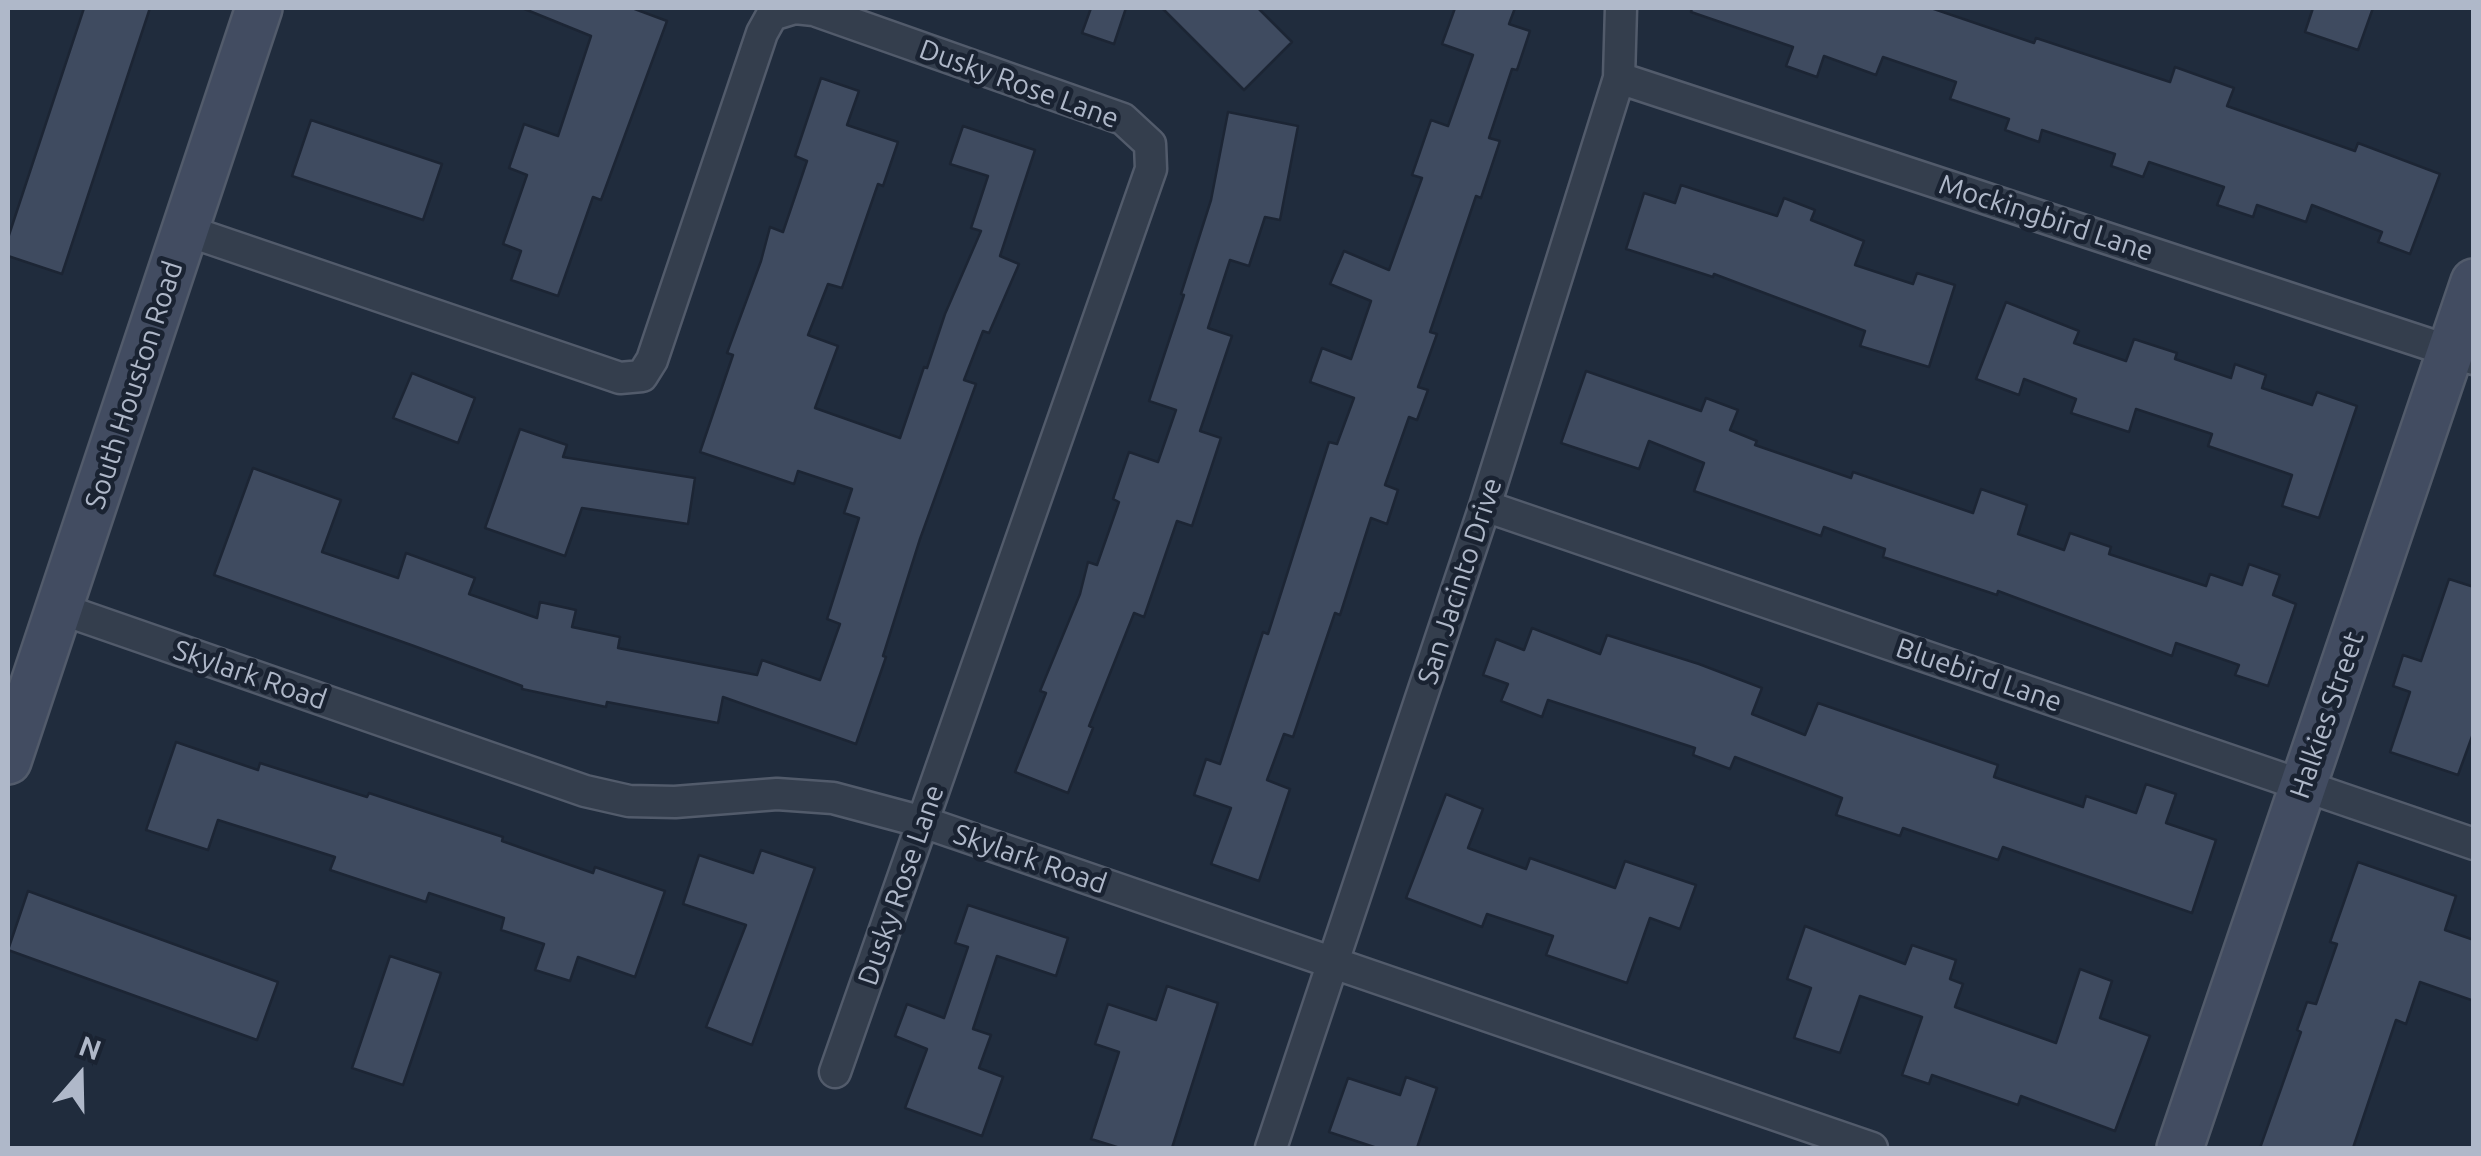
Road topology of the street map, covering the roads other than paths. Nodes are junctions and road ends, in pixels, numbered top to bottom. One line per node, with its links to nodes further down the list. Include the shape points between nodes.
1 (260, 8): 4 (street, South Houston Road)
2 (1621, 8): 3 (street, San Jacinto Drive)
3 (1619, 78): 6 (street, Mockingbird Lane); 7 (street, San Jacinto Drive)
4 (185, 230): 8 (street, South Houston Road); 12 (street, Dusky Rose Lane, via 620,378 642,376 772,15 814,10 1123,119 1139,131 1150,144 1151,169)
5 (2474, 282): 6 (street, Halkies Street)
6 (2462, 355): 11 (street, Halkies Street)
7 (1485, 506): 11 (street, Bluebird Lane); 14 (street, San Jacinto Drive)
8 (61, 609): 9 (street, South Houston Road); 12 (street, Skylark Road, via 600,794 660,802 777,794 834,798)
9 (22, 690): 10 (street, South Houston Road)
10 (8, 761)
11 (2303, 785): 13 (street, Bluebird Lane); 18 (street, Halkies Street)
12 (924, 822): 14 (street, Skylark Road); 15 (street, Dusky Rose Lane)
13 (2474, 844)
14 (1332, 963): 16 (street, San Jacinto Drive); 17 (street, Skylark Road)
15 (835, 1072)
16 (1271, 1148)
17 (1872, 1148)
18 (2180, 1148)

